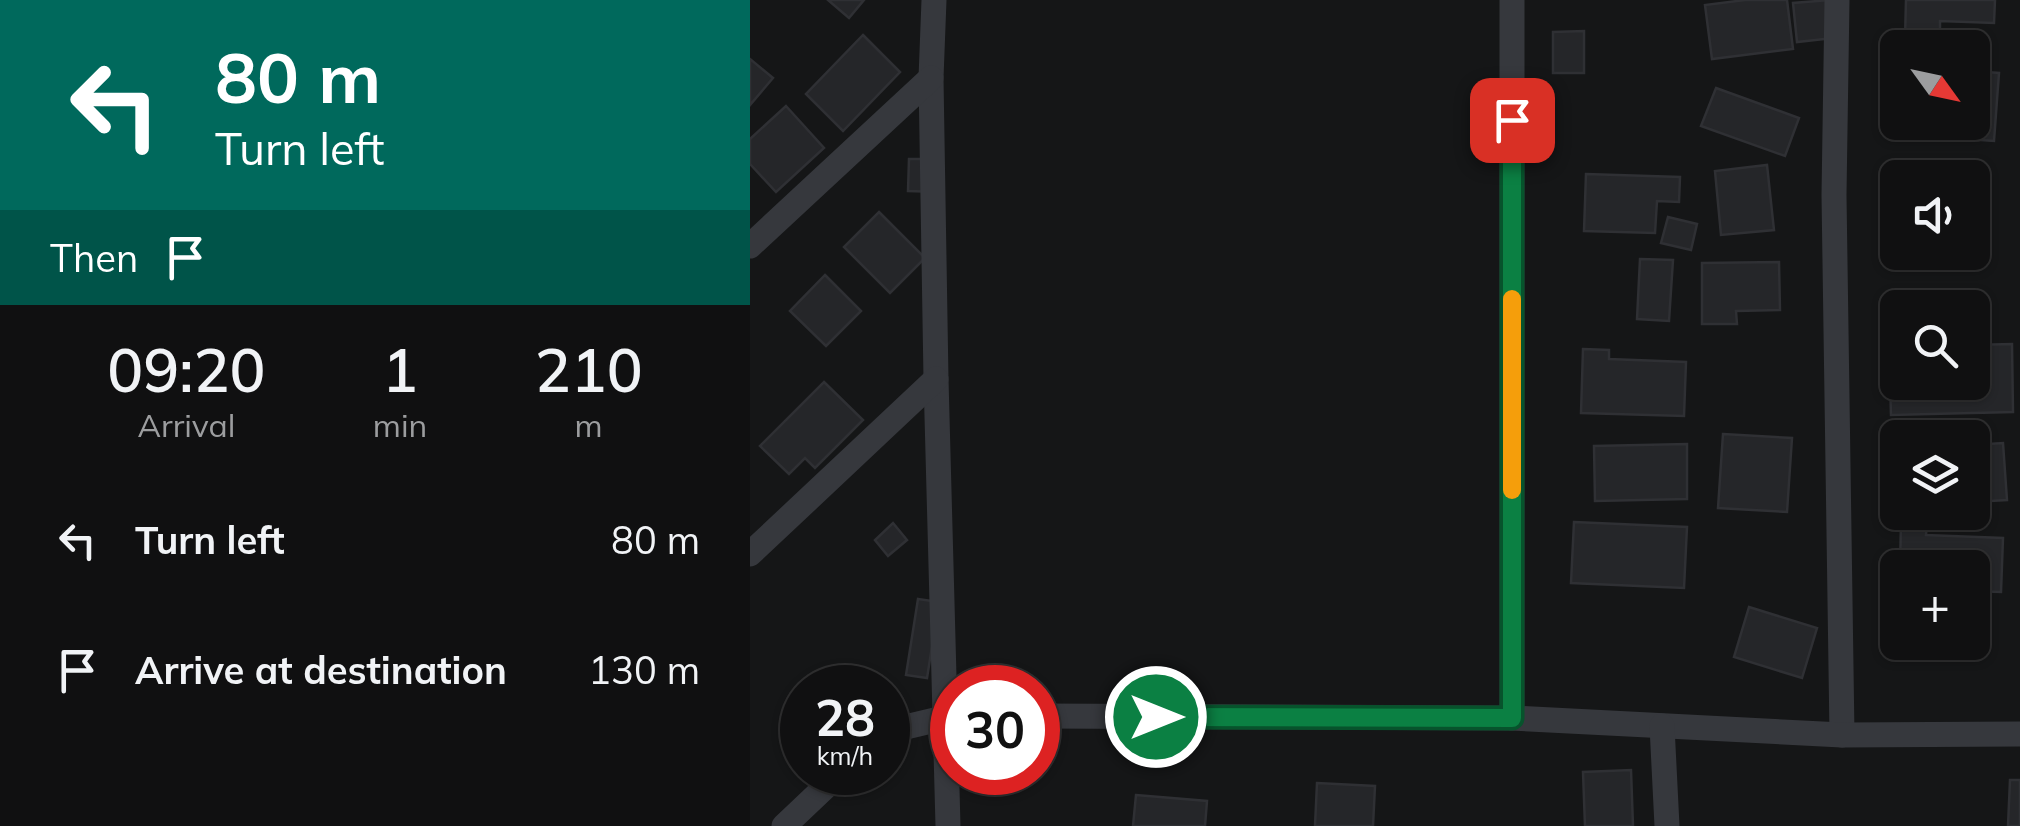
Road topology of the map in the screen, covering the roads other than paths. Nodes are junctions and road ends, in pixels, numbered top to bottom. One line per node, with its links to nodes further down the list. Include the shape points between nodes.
1 (934, 0): 4 (street)
2 (1512, 0): 10 (street)
3 (1836, 0): 13 (street)
4 (932, 78): 5 (street); 6 (street)
5 (750, 246)
6 (936, 379): 7 (street); 8 (street)
7 (750, 554)
8 (948, 665)
9 (1060, 716): 10 (street)
10 (1512, 718): 11 (street)
11 (1662, 726): 13 (street); 18 (street)
12 (2020, 734): 13 (street)
13 (1842, 736)
14 (817, 795): 16 (street)
15 (949, 795): 17 (street)
16 (784, 826)
17 (948, 826)
18 (1667, 826)

